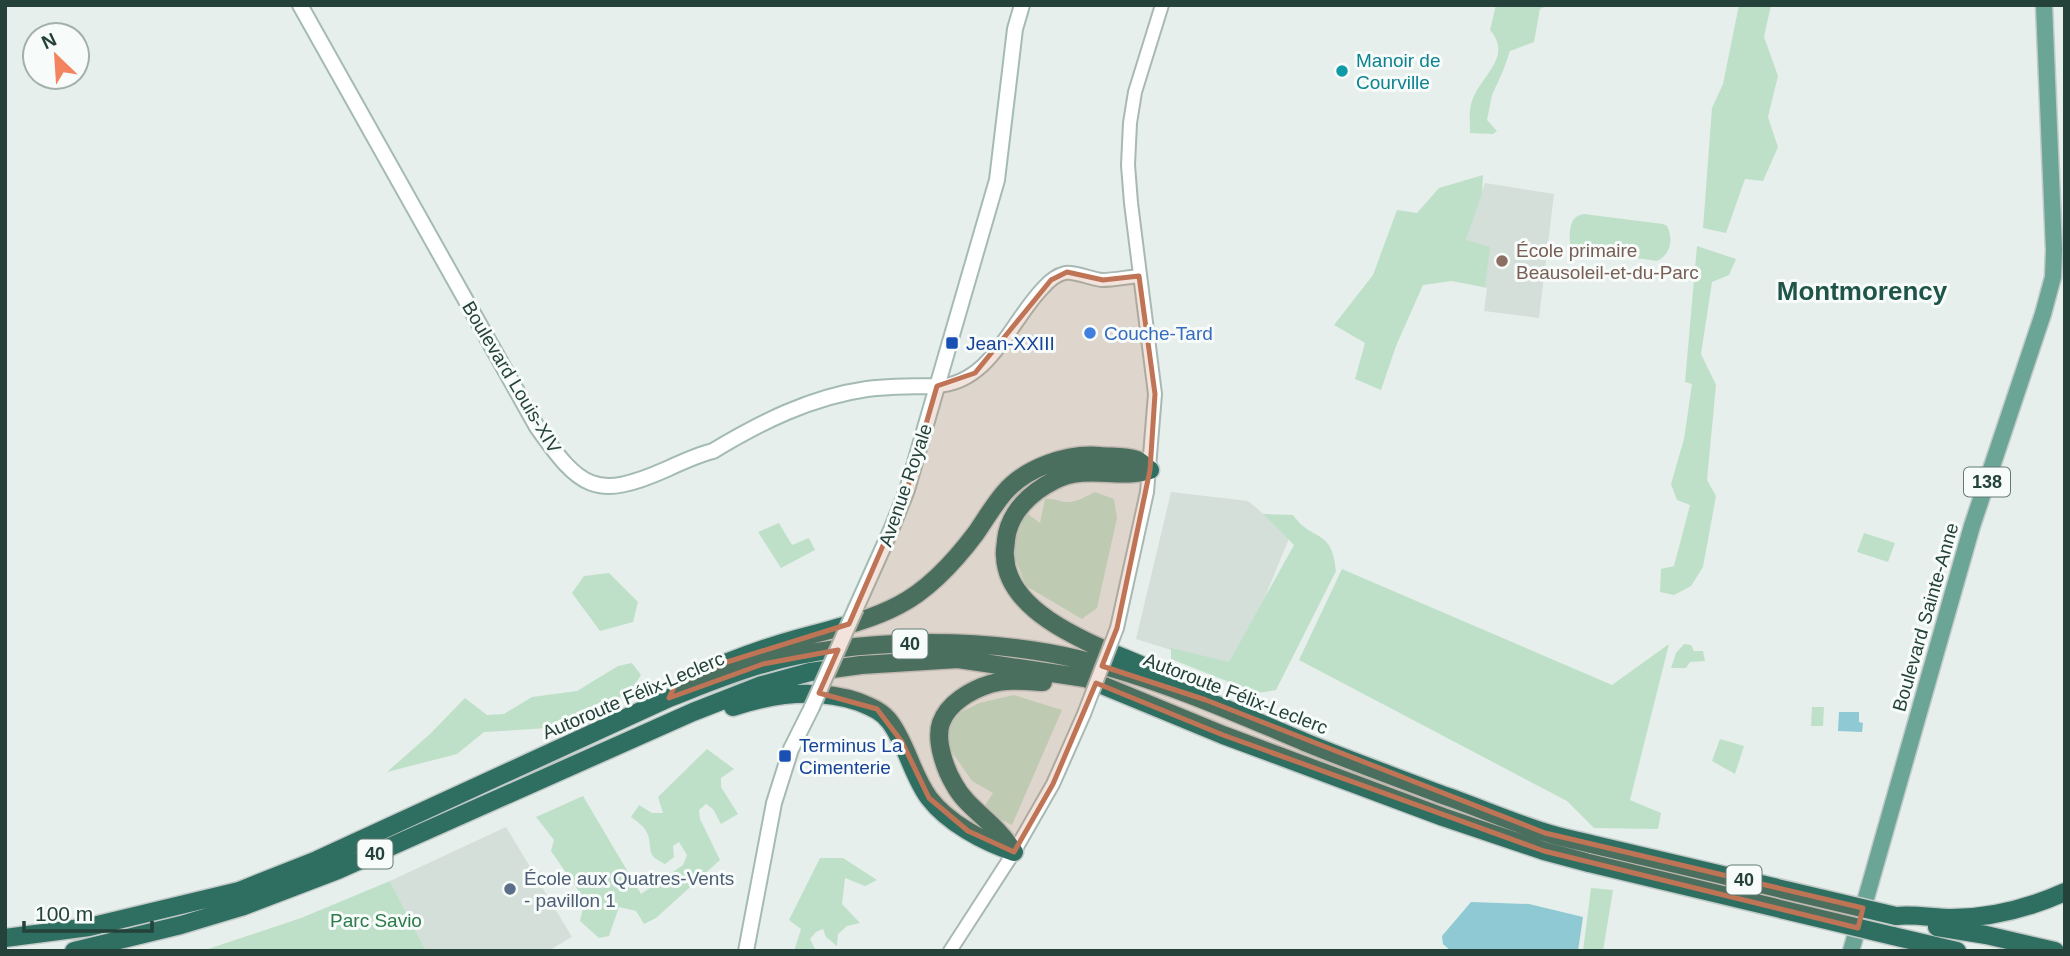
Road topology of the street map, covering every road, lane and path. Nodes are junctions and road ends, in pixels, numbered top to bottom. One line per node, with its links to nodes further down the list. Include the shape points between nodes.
1 (300, 5): 6 (main road, Boulevard Louis-XIV, via 537,427 573,473 589,482 623,486 713,451 775,416 837,395)
2 (1023, 5): 6 (main road, Avenue Royale, via 1015,29 997,180)
3 (1162, 5): 5 (street, via 1130,123 1128,165)
4 (2044, 5): 19 (main road, Boulevard Sainte-Anne / 138, via 2053,277 1972,526)
5 (1139, 276): 6 (street, Boulevard Louis-XIV, via 1103,280 1067,272 1051,280 975,373 961,382); 7 (street, via 1155,394)
6 (937, 386): 17 (main road, Avenue Royale, bridge, via 891,530 791,750 774,803)
7 (1150, 470): 8 (highway, via 1136,475 1079,473 1057,479 1032,494 1015,514 1004,557 1011,581 1031,607 1058,628 1150,669); 9 (highway, via 1138,460 1093,455 1040,468 1004,492 975,535 920,593 871,618 727,662 675,685); 12 (street, bridge, via 1117,628 1053,784)
8 (1156, 682): 9 (highway, Autoroute Félix-Leclerc / 40, via 1078,659 1023,650 904,644 786,658); 14 (highway, Autoroute Félix-Leclerc / 40, bridge, via 1545,833)
9 (669, 698): 15 (highway, Autoroute Félix-Leclerc / 40, via 317,860 239,891 89,927)
10 (1149, 705): 11 (highway, Autoroute Félix-Leclerc / 40, via 1085,678 958,659 810,672); 12 (highway, via 1070,685 1024,681 992,683 953,705 941,723 945,767 968,803); 20 (highway, Autoroute Félix-Leclerc / 40, bridge, via 1544,851)
11 (693, 712): 12 (highway, via 710,714 761,699 807,693 830,694 877,709 902,742 929,798 968,831); 16 (highway, Autoroute Félix-Leclerc / 40, via 338,870 241,907)
12 (1014, 852): 18 (street)
13 (2065, 892): 14 (highway, 40, via 2004,914)
14 (1896, 916): 21 (highway)
15 (5, 938)
16 (74, 951)
17 (746, 951)
18 (950, 951)
19 (1851, 951)
20 (1957, 951)
21 (2055, 951)

